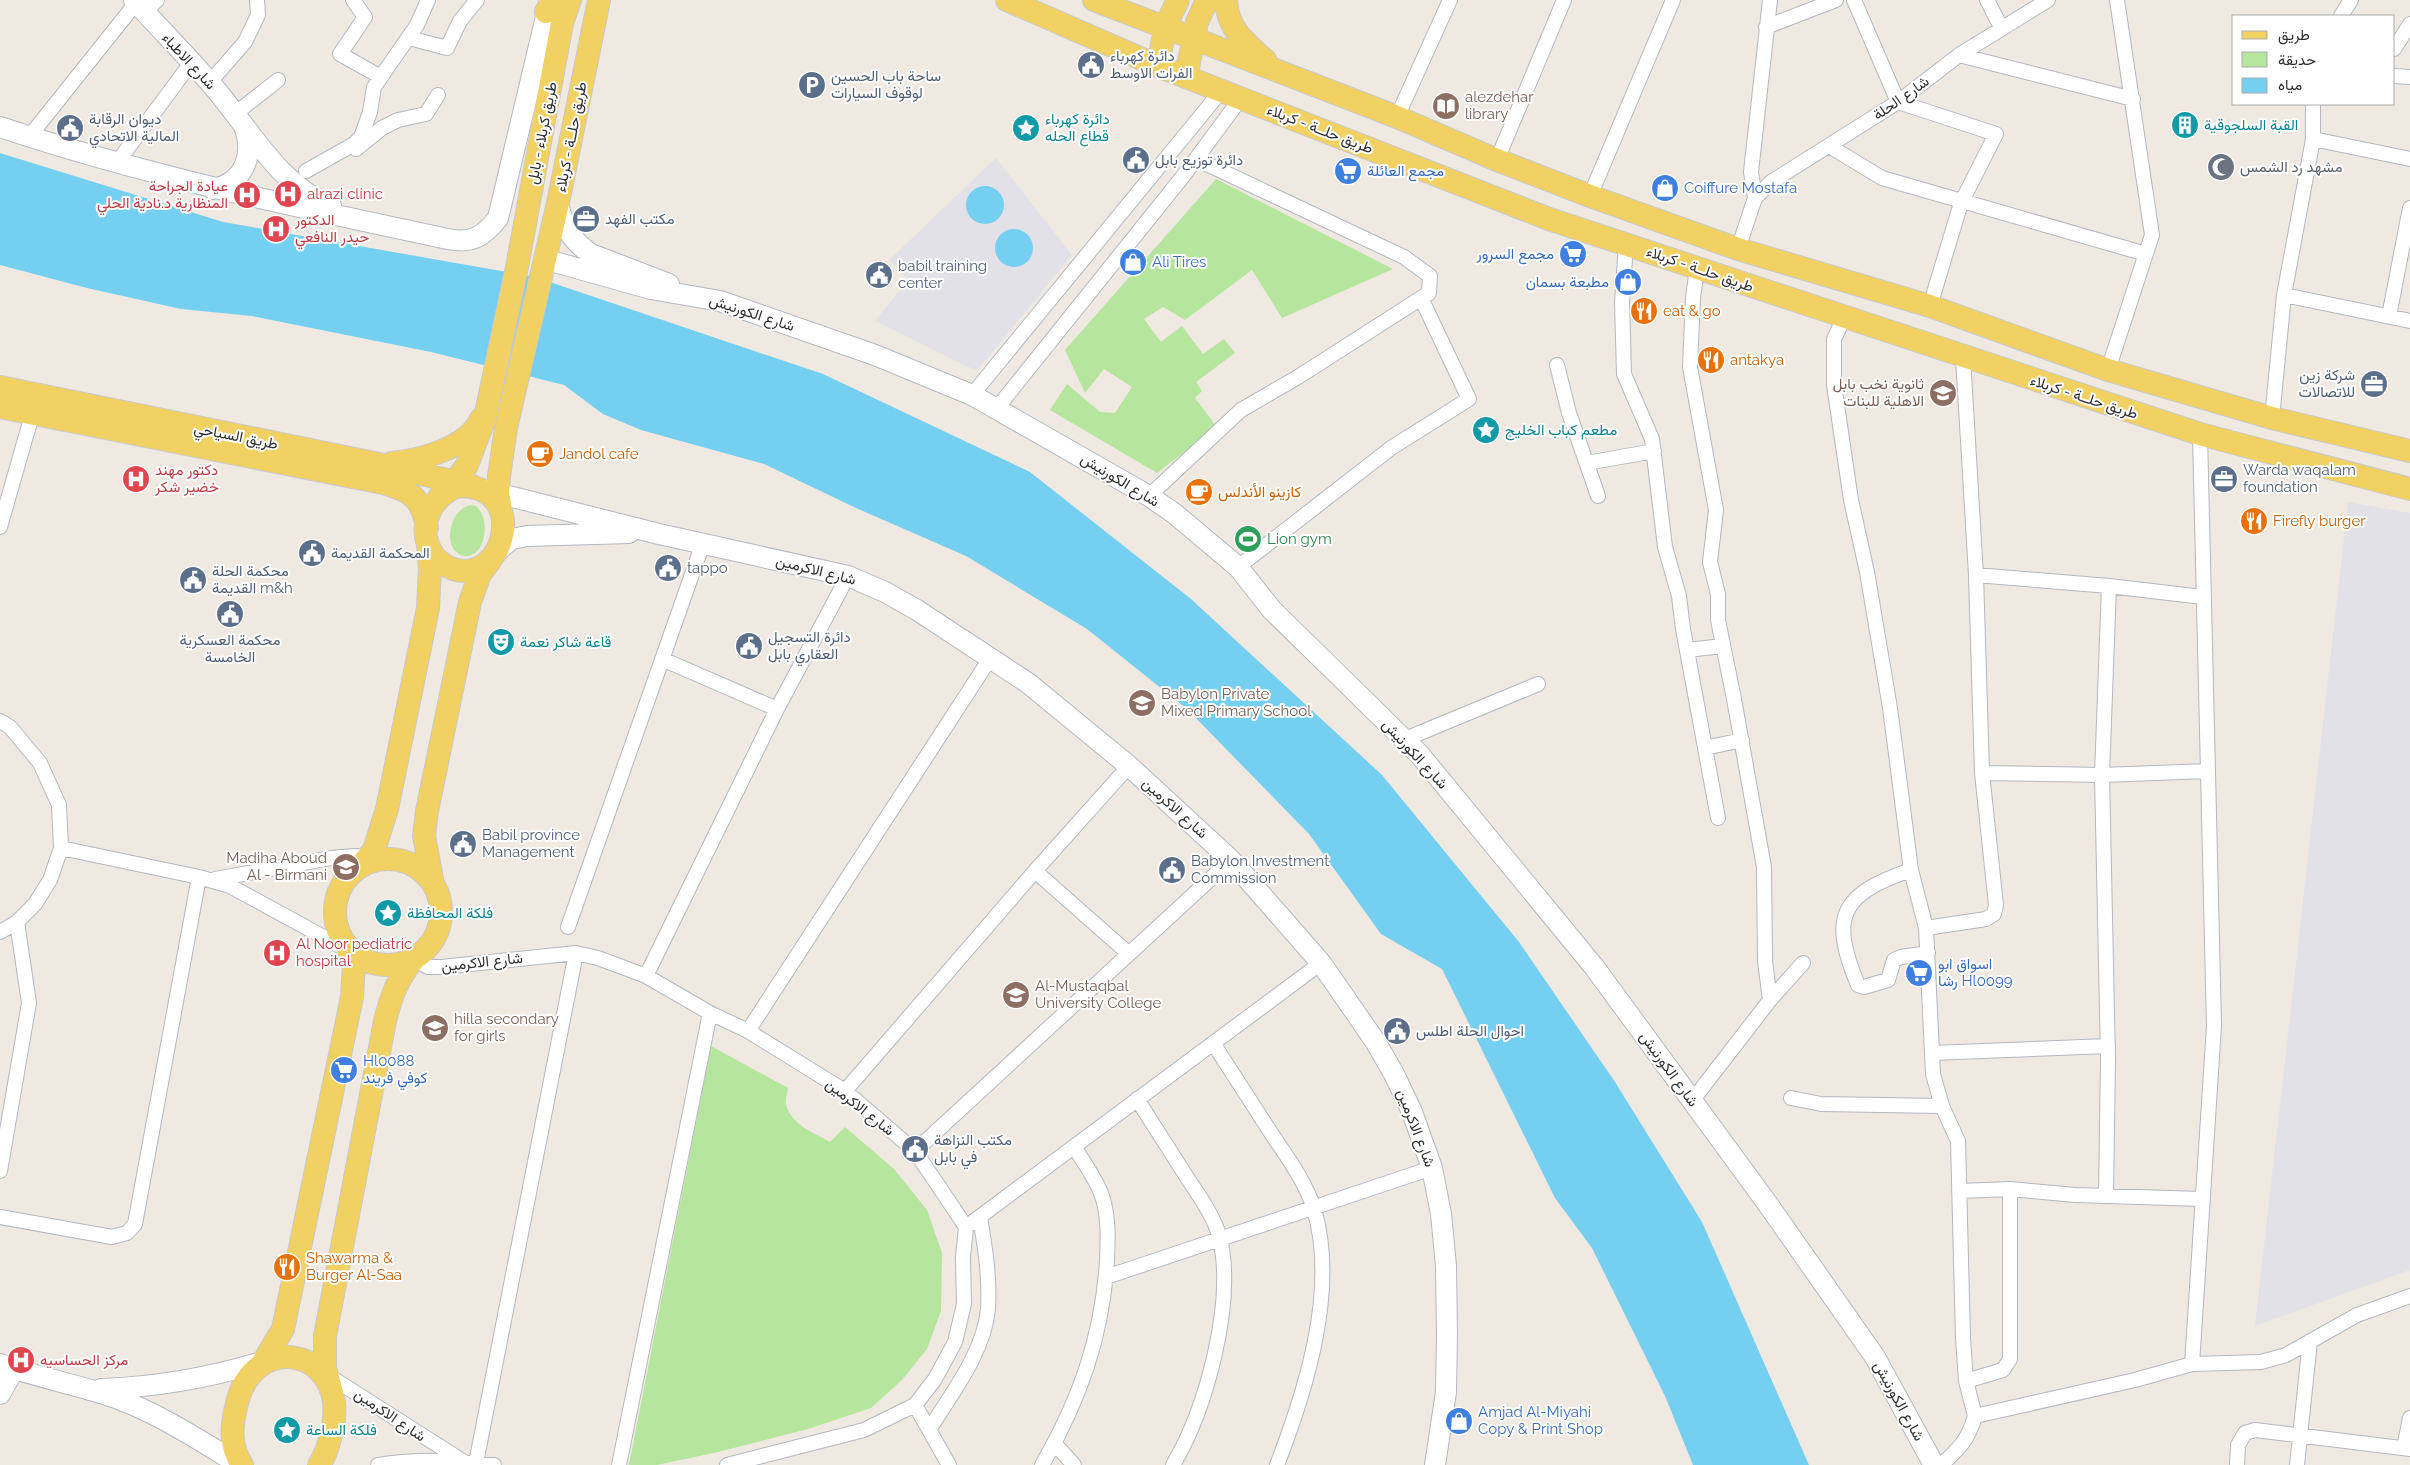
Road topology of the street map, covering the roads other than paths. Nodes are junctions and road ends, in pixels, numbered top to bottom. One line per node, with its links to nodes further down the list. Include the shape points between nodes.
1 (257, 0): 41 (street, via 258,14 245,42)
2 (353, 0): 37 (street, via 365,17 340,54)
3 (428, 0): 30 (street)
4 (477, 0): 30 (street, via 460,21 447,48)
5 (569, 0): 22 (main road); 83 (main road, طريق كربلاء - بابل)
6 (1007, 0): 34 (main road, طريق حلــة - كربلاء)
7 (1094, 0): 26 (main road)
8 (1178, 0): 26 (main road)
9 (1207, 0): 29 (main road)
10 (1226, 0): 35 (main road, via 1233,29)
11 (1450, 0): 47 (street)
12 (1564, 0): 56 (street)
13 (1673, 0): 60 (street)
14 (1770, 0): 27 (street)
15 (1836, 0): 27 (street)
16 (1854, 0): 45 (street)
17 (1987, 0): 28 (street)
18 (2048, 0): 28 (street, شارع الحلة)
19 (2117, 0): 43 (street)
20 (2351, 0): 24 (street)
21 (597, 1): 63 (main road, طريق حلــة - كربلاء)
22 (549, 3): 65 (street, via 498,218 489,230 470,241 458,241)
23 (143, 4): 33 (street, شارع الاطباء); 50 (street)
24 (2343, 15)
25 (2410, 24): 31 (street)
26 (1165, 27): 29 (main road); 34 (main road)
27 (1766, 27): 61 (street, via 1751,172)
28 (2002, 28): 32 (street, شارع الحلة)
29 (1193, 36): 35 (main road); 38 (main road)
30 (409, 38): 37 (street)
31 (2395, 47)
32 (1959, 56): 43 (street); 45 (street, شارع الحلة)
33 (191, 63): 41 (street, شارع الاطباء); 57 (street)
34 (1158, 66): 38 (main road, طريق حلــة - كربلاء)
35 (1275, 69): 47 (main road)
36 (2395, 76): 39 (street)
37 (381, 77): 53 (street, via 374,87 361,137)
38 (1186, 77): 44 (main road, طريق حلــة - كربلاء)
39 (2410, 77)
40 (278, 80): 48 (street)
41 (210, 82): 48 (street, شارع الاطباء)
42 (438, 95): 53 (street, via 426,114 398,120 338,160)
43 (2133, 99): 68 (street, via 2152,235)
44 (1226, 101): 54 (street); 66 (main road, طريق حلــة - كربلاء); 82 (street)
45 (1898, 102): 52 (street, شارع الحلة); 62 (street, via 1996,134)
46 (2313, 105): 51 (street)
47 (1397, 117): 56 (main road)
48 (240, 118): 59 (street, شارع الاطباء, via 248,143 248,157 234,182); 65 (street, شارع الاطباء, via 270,157 308,194)
49 (0, 127): 50 (street)
50 (29, 137): 57 (street)
51 (2313, 139): 55 (street); 72 (street)
52 (1829, 146): 61 (street, شارع الحلة, via 1771,182); 62 (street, via 1882,178)
53 (331, 158): 58 (street)
54 (1196, 159): 73 (street, via 1404,257 1430,276 1429,293); 85 (street)
55 (2410, 159)
56 (1497, 160): 60 (main road)
57 (116, 164): 59 (street)
58 (306, 170)
59 (213, 189): 65 (street)
60 (1590, 196): 67 (main road)
61 (1755, 198): 67 (street)
62 (1961, 203): 68 (street); 74 (street)
63 (558, 204): 69 (main road, طريق حلــة - كربلاء); 71 (street, via 569,234 591,254 662,279)
64 (2410, 208): 75 (street)
65 (370, 222)
66 (1626, 244): 70 (main road, طريق حلــة - كربلاء); 89 (street, via 1622,302 1624,374)
67 (1738, 249): 74 (main road)
68 (2146, 254): 80 (street)
69 (542, 266): 71 (street, شارع الكورنيش); 94 (main road, طريق حلــة - كربلاء, via 500,461)
70 (1697, 268): 76 (main road, طريق حلــة - كربلاء); 107 (street, via 1690,367 1716,510 1710,562 1718,594)
71 (683, 294): 82 (street, شارع الكورنيش, via 720,301 875,355)
72 (2284, 295): 75 (street); 87 (street)
73 (1421, 298): 95 (street, via 1241,410); 102 (street, via 1469,399 1390,448)
74 (1930, 306): 80 (main road)
75 (2388, 316): 77 (street)
76 (1844, 318): 78 (main road, طريق حلــة - كربلاء); 125 (street, via 1834,339 1834,385 1851,500 1890,708)
77 (2410, 321)
78 (1962, 357): 88 (main road, طريق حلــة - كربلاء); 103 (street)
79 (1557, 365): 92 (street, via 1569,413)
80 (2108, 370): 87 (main road)
81 (0, 387): 91 (main road, طريق السياحي)
82 (972, 395): 85 (street, شارع الكورنيش)
83 (489, 400): 91 (main road, via 479,423 452,446 404,462); 94 (main road, via 470,459)
84 (0, 407): 86 (main road, طريق السياحي)
85 (997, 408): 95 (street, شارع الكورنيش)
86 (32, 415): 97 (street); 99 (main road, طريق السياحي, via 383,483 414,496 424,512)
87 (2272, 418): 90 (main road)
88 (2200, 434): 93 (main road, طريق حلــة - كربلاء); 106 (street)
89 (1654, 451): 92 (street); 108 (street, via 1666,547 1679,596)
90 (2410, 452)
91 (372, 463): 94 (main road, طريق السياحي)
92 (1587, 463): 96 (street)
93 (2410, 489)
94 (475, 493): 98 (street, شارع الاكرمين, via 588,514); 99 (main road, via 430,510); 101 (main road, via 504,519 502,540)
95 (1148, 496): 102 (street, شارع الكورنيش, via 1175,514)
96 (1598, 496)
97 (0, 527)
98 (659, 534): 100 (street, شارع الاكرمين); 101 (street, شارع الاكرمين, via 527,536 512,539)
99 (427, 536): 101 (main road, via 434,556 455,570 479,568); 124 (main road, via 430,568 428,608 387,809 374,850)
100 (704, 543): 104 (street, شارع الاكرمين); 110 (street)
101 (493, 556): 128 (main road, via 480,574 470,602 427,811 424,836)
102 (1238, 567): 114 (street, شارع الكورنيش, via 1272,610)
103 (1976, 575): 105 (street); 119 (street)
104 (848, 576): 109 (street, شارع الاكرمين, via 918,610); 112 (street)
105 (2109, 586): 106 (street); 120 (street)
106 (2203, 597): 118 (street)
107 (1723, 646): 108 (street); 115 (street)
108 (1687, 650): 116 (street)
109 (991, 658): 117 (street, شارع الاكرمين, via 1028,683); 143 (street)
110 (662, 659): 112 (street); 130 (street)
111 (1538, 684): 114 (street)
112 (776, 709): 140 (street)
113 (0, 721): 122 (street, via 10,727 40,763 59,805)
114 (1404, 740): 150 (street, شارع الكورنيش, via 1595,968)
115 (1742, 740): 116 (street); 141 (street, via 1764,867 1765,961)
116 (1705, 748): 121 (street)
117 (1129, 766): 123 (street, شارع الاكرمين); 126 (street)
118 (2208, 772): 120 (street); 159 (street, via 2214,1026)
119 (1982, 773): 120 (street); 131 (street, via 1996,905 1994,914 1986,919)
120 (2102, 775): 145 (street)
121 (1718, 818)
122 (61, 848): 127 (street); 129 (street, via 50,880 35,904)
123 (1231, 860): 135 (street); 138 (street, شارع الاكرمين)
124 (364, 862): 127 (street, via 331,858); 128 (main road, via 396,859 415,866); 133 (main road, via 344,883 335,904 336,926)
125 (1911, 870): 131 (street); 136 (street, via 1866,889 1851,903 1842,928 1850,965 1858,985 1864,987 1888,980 1894,960)
126 (1035, 871): 135 (street); 147 (street)
127 (204, 878): 133 (street, via 230,886); 161 (street, via 135,1224 127,1233 112,1237)
128 (433, 884): 137 (main road, via 439,894 442,913 438,931 429,948)
129 (17, 922): 132 (street); 155 (street, via 29,1003)
130 (568, 926)
131 (1926, 928): 136 (street)
132 (0, 932)
133 (350, 950): 137 (main road, via 370,963 387,966); 168 (main road, via 354,976 332,1093 283,1329)
134 (576, 953): 137 (street, شارع الاكرمين, via 442,967 428,967); 140 (street, شارع الاكرمين); 182 (street)
135 (1128, 953): 153 (street)
136 (1928, 953): 146 (street)
137 (414, 960): 171 (main road, via 401,974 392,992 385,1021 325,1336)
138 (1321, 963): 144 (street); 154 (street, شارع الاكرمين, via 1394,1074)
139 (1803, 963): 141 (street)
140 (646, 976): 142 (street, شارع الاكرمين)
141 (1770, 1000): 150 (street)
142 (710, 1013): 143 (street, شارع الاكرمين); 187 (street)
143 (748, 1031): 147 (street, شارع الاكرمين)
144 (1213, 1043): 149 (street); 160 (street, via 1292,1164)
145 (2108, 1046): 146 (street); 158 (street)
146 (1932, 1053): 151 (street, via 1933,1074)
147 (845, 1091): 153 (street, شارع الاكرمين)
148 (1791, 1098): 151 (street, via 1821,1104)
149 (1137, 1099): 152 (street); 164 (street, via 1205,1206)
150 (1692, 1101): 195 (street, شارع الكورنيش, via 1875,1357)
151 (1942, 1106): 157 (street, via 1958,1141)
152 (1074, 1147): 162 (street); 165 (street, via 1101,1194 1108,1241)
153 (914, 1150): 163 (street, شارع الاكرمين)
154 (1432, 1168): 160 (street); 194 (street, شارع الاكرمين, via 1446,1266 1447,1335 1446,1392)
155 (0, 1171)
156 (2010, 1189): 157 (street); 158 (street); 172 (street, via 2010,1359 2003,1370)
157 (1959, 1191): 172 (street, via 1960,1291)
158 (2106, 1195): 159 (street)
159 (2202, 1199): 169 (street)
160 (1314, 1207): 164 (street); 193 (street, via 1322,1256 1320,1308 1306,1378)
161 (0, 1217)
162 (980, 1217): 163 (street); 178 (street, via 988,1266 988,1310 980,1340 968,1366)
163 (966, 1228): 175 (street, via 964,1304 955,1342 935,1379)
164 (1220, 1239): 165 (street); 192 (street, via 1224,1281 1220,1326 1204,1397)
165 (1106, 1276): 180 (street, via 1090,1364)
166 (2410, 1296): 167 (street, via 2357,1315)
167 (2310, 1341): 169 (street, via 2286,1355 2261,1362); 179 (street)
168 (266, 1362): 171 (main road, via 286,1357 302,1359); 173 (street, via 206,1378 156,1386); 183 (main road, via 245,1379 238,1397 232,1438)
169 (2192, 1364): 176 (street)
170 (7, 1366): 173 (street); 174 (street)
171 (324, 1375): 182 (street, شارع الاكرمين); 184 (main road, via 334,1393 335,1412 326,1455)
172 (1966, 1381): 176 (street)
173 (86, 1389): 183 (street, via 152,1414)
174 (0, 1394)
175 (915, 1405): 178 (street); 188 (street, via 864,1430)
176 (1975, 1416): 196 (street, via 1962,1447)
177 (2410, 1418): 181 (street)
178 (929, 1430): 189 (street)
179 (2300, 1434): 181 (street); 197 (street, via 2255,1430 2245,1433 2238,1445); 198 (street)
180 (1054, 1443): 190 (street); 191 (street)
181 (2407, 1448)
182 (470, 1462): 185 (street, شارع الاكرمين, via 440,1459); 186 (street, شارع الاكرمين)
183 (239, 1463)
184 (319, 1465)
185 (378, 1465)
186 (494, 1465)
187 (620, 1465)
188 (727, 1465)
189 (949, 1465)
190 (1042, 1465)
191 (1074, 1465)
192 (1173, 1465)
193 (1277, 1465)
194 (1435, 1465)
195 (1934, 1465)
196 (1941, 1465)
197 (2237, 1465)
198 (2297, 1465)

